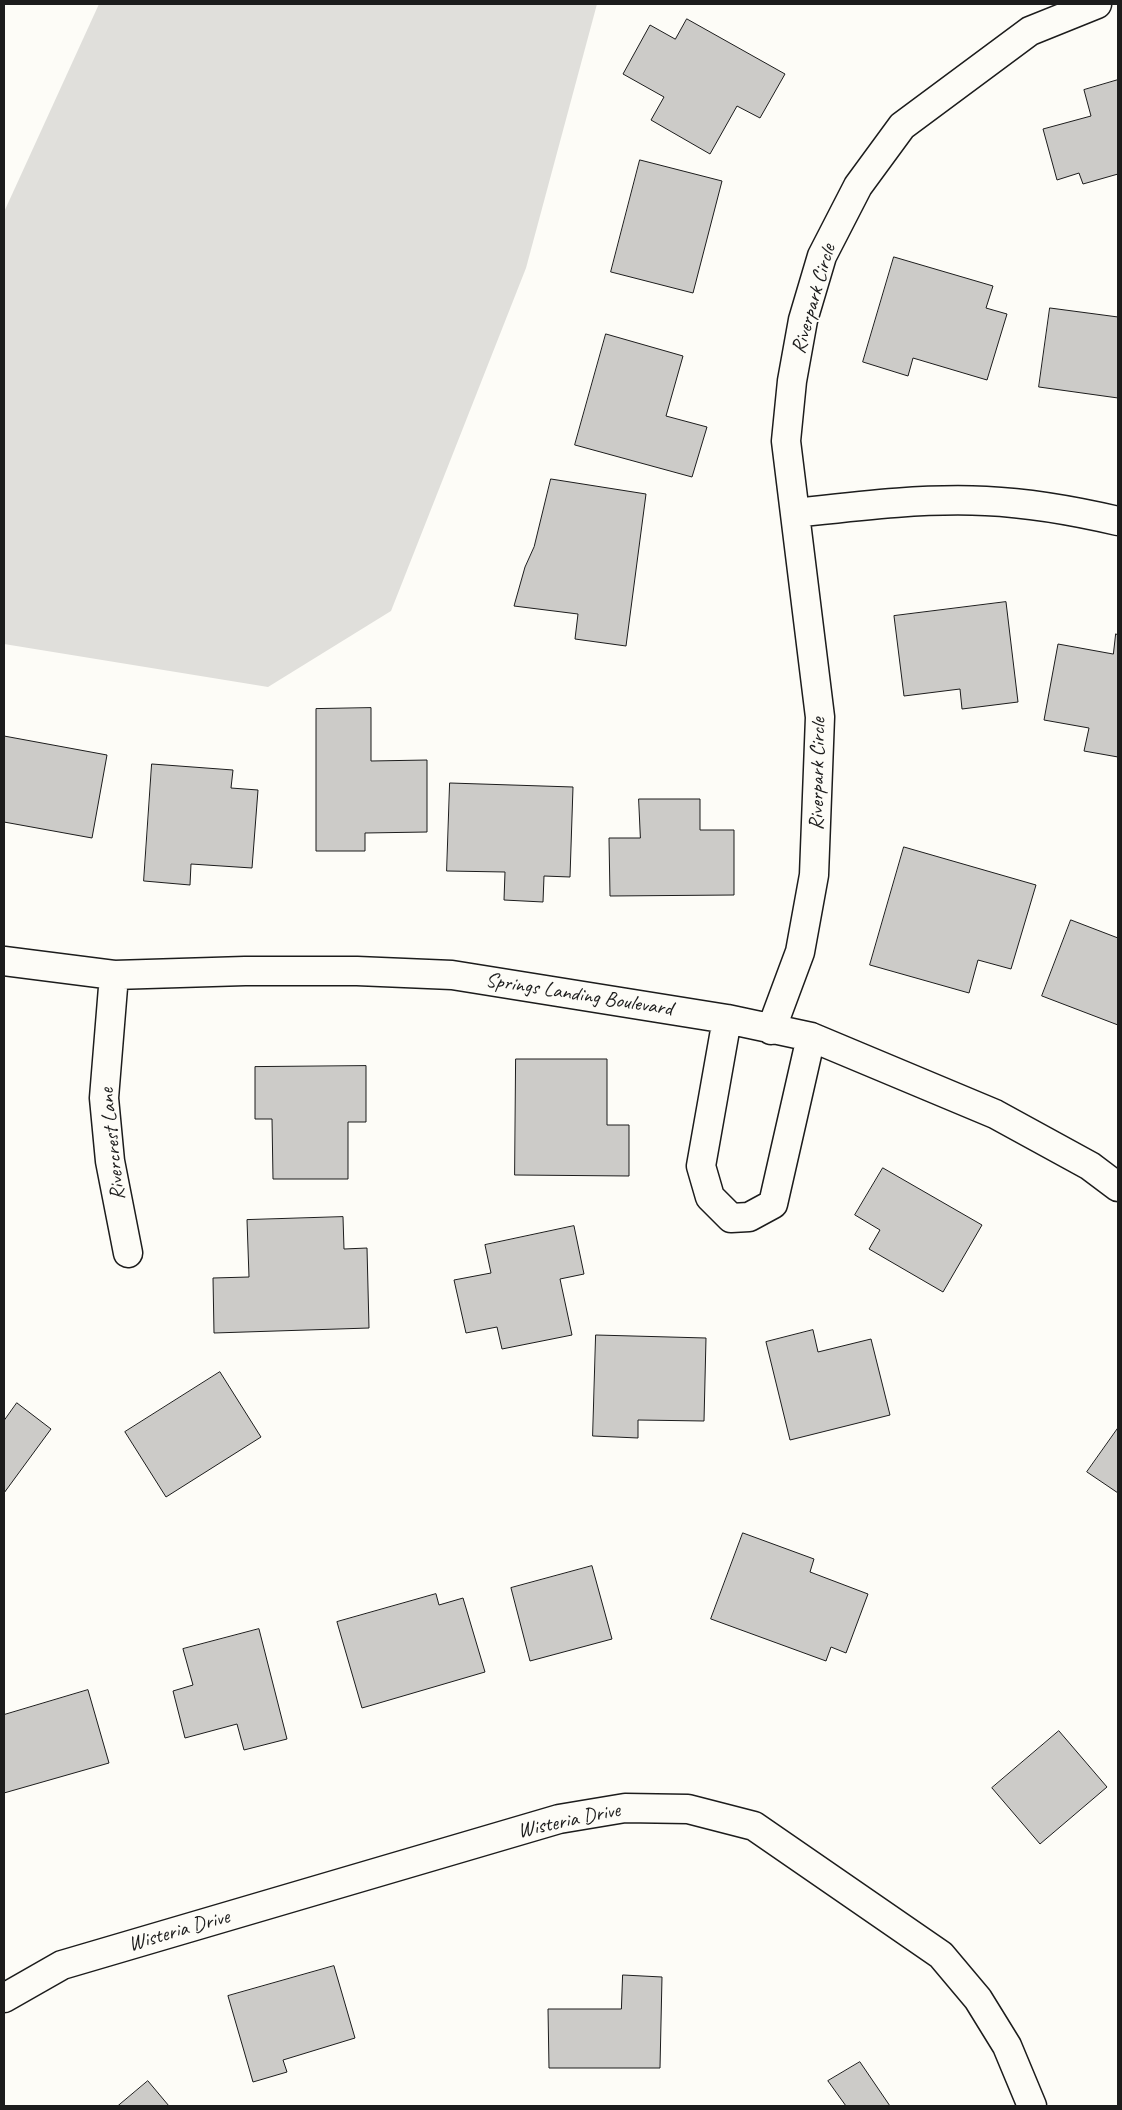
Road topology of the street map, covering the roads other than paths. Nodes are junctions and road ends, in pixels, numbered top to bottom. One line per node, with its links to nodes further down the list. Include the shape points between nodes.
1 (1097, 4): 2 (street, Riverpark Circle, via 1030,31 969,74 902,126 858,186 822,256 803,320 786,441)
2 (795, 513): 3 (street, via 899,502 986,501 1071,510); 7 (street, Riverpark Circle, via 820,717 818,805 814,875 800,952)
3 (1118, 521)
4 (4, 961): 5 (street, Springs Landing Boulevard)
5 (114, 975): 6 (street, Springs Landing Boulevard, via 301,971 452,975); 10 (street, Rivercrest Lane, via 104,1098 110,1161)
6 (727, 1019): 7 (street, Springs Landing Boulevard); 8 (street, via 701,1166 710,1197 731,1218 749,1217 773,1204)
7 (771, 1030): 8 (street, Springs Landing Boulevard)
8 (811, 1037): 9 (street, Springs Landing Boulevard, via 995,1114 1090,1166)
9 (1118, 1187)
10 (128, 1253)
11 (4, 1998): 12 (street, Wisteria Drive, via 62,1965 559,1819 625,1808 688,1809 754,1826 941,1955 978,1999 1007,2046)
12 (1032, 2106)

